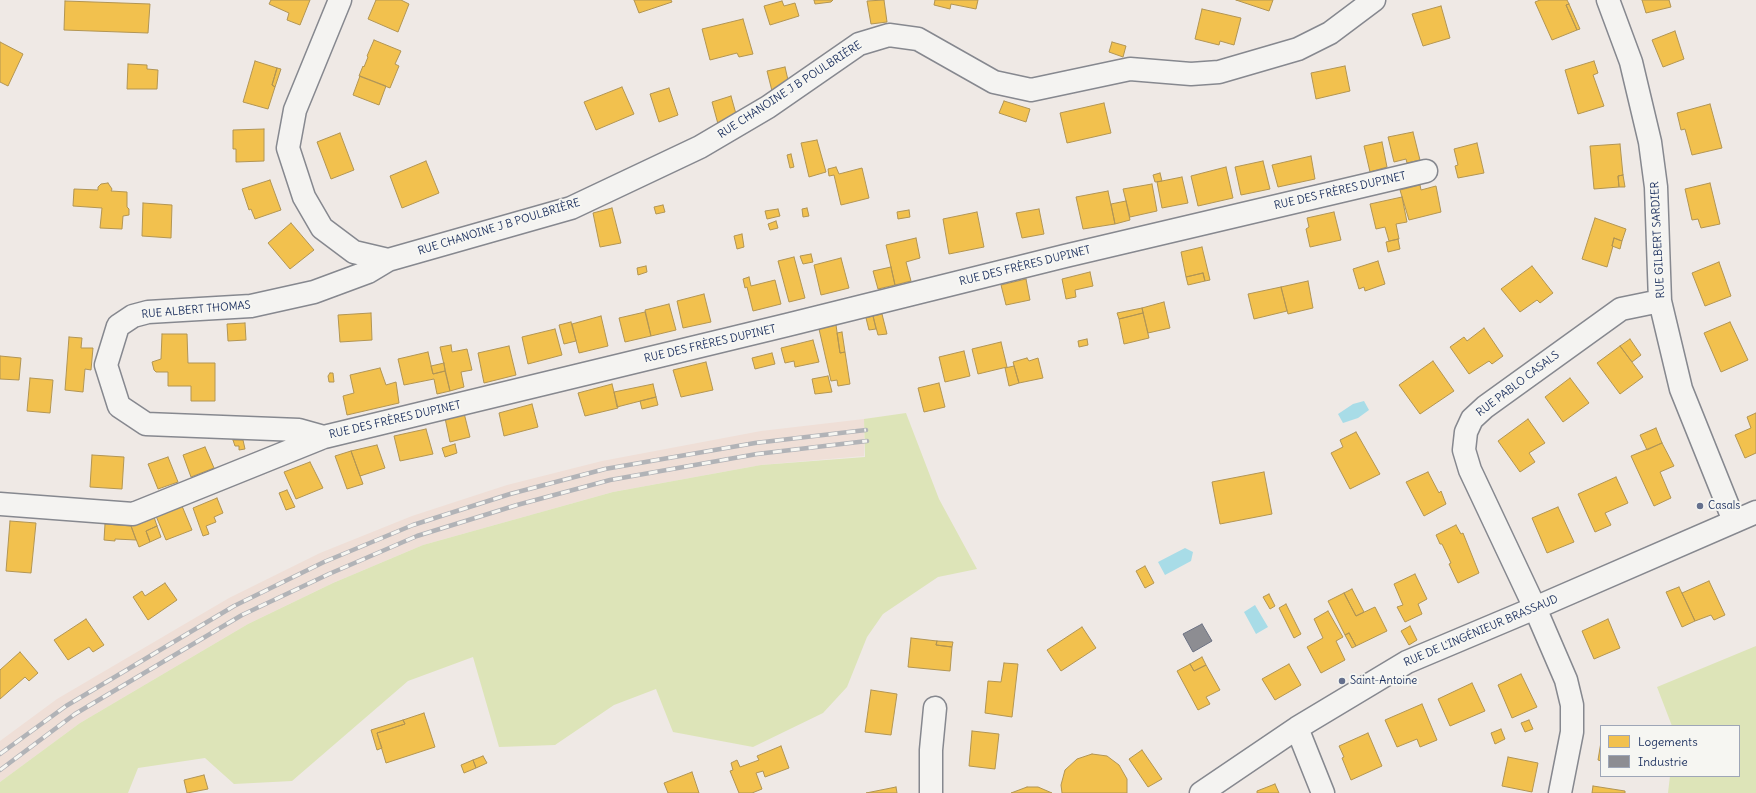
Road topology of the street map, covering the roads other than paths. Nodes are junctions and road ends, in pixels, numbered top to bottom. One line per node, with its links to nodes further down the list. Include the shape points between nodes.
1 (340, 0): 5 (street, via 295,110 288,148 304,197 322,228 354,252)
2 (1374, 0): 5 (street, RUE CHANOINE J B POULBRIÈRE, via 1330,33 1298,49 1218,72 1191,74 1130,69 1032,90 994,82 918,39 890,35 859,44 768,107 700,147 571,208)
3 (1608, 0): 6 (street, RUE GILBERT SARDIER, via 1631,62 1650,142 1656,188)
4 (1426, 171): 7 (street, RUE DES FRÈRES DUPINET, via 1065,256 787,326)
5 (388, 260): 7 (street, RUE ALBERT THOMAS, via 368,272 314,292 251,306 148,312 133,316 118,326 106,366 119,406 146,424 299,430)
6 (1660, 301): 10 (street, RUE GILBERT SARDIER, via 1681,389); 11 (street, RUE PABLO CASALS, via 1621,309 1485,407 1472,419 1466,432 1464,450 1470,470)
7 (324, 437): 8 (street, RUE DES FRÈRES DUPINET, via 133,514)
8 (0, 504)
9 (1756, 512): 10 (street, RUE DE L'INGÉNIEUR BRASSAUD)
10 (1734, 521): 11 (street, RUE DE L'INGÉNIEUR BRASSAUD)
11 (1535, 608): 13 (street, RUE DE L'INGÉNIEUR BRASSAUD, via 1406,662); 17 (street, RUE PABLO CASALS, via 1566,680 1572,705 1572,732)
12 (935, 708): 14 (street, via 931,750)
13 (1297, 728): 15 (street, RUE DE L'INGÉNIEUR BRASSAUD); 16 (street)
14 (931, 793)
15 (1201, 793)
16 (1323, 793)
17 (1560, 793)

